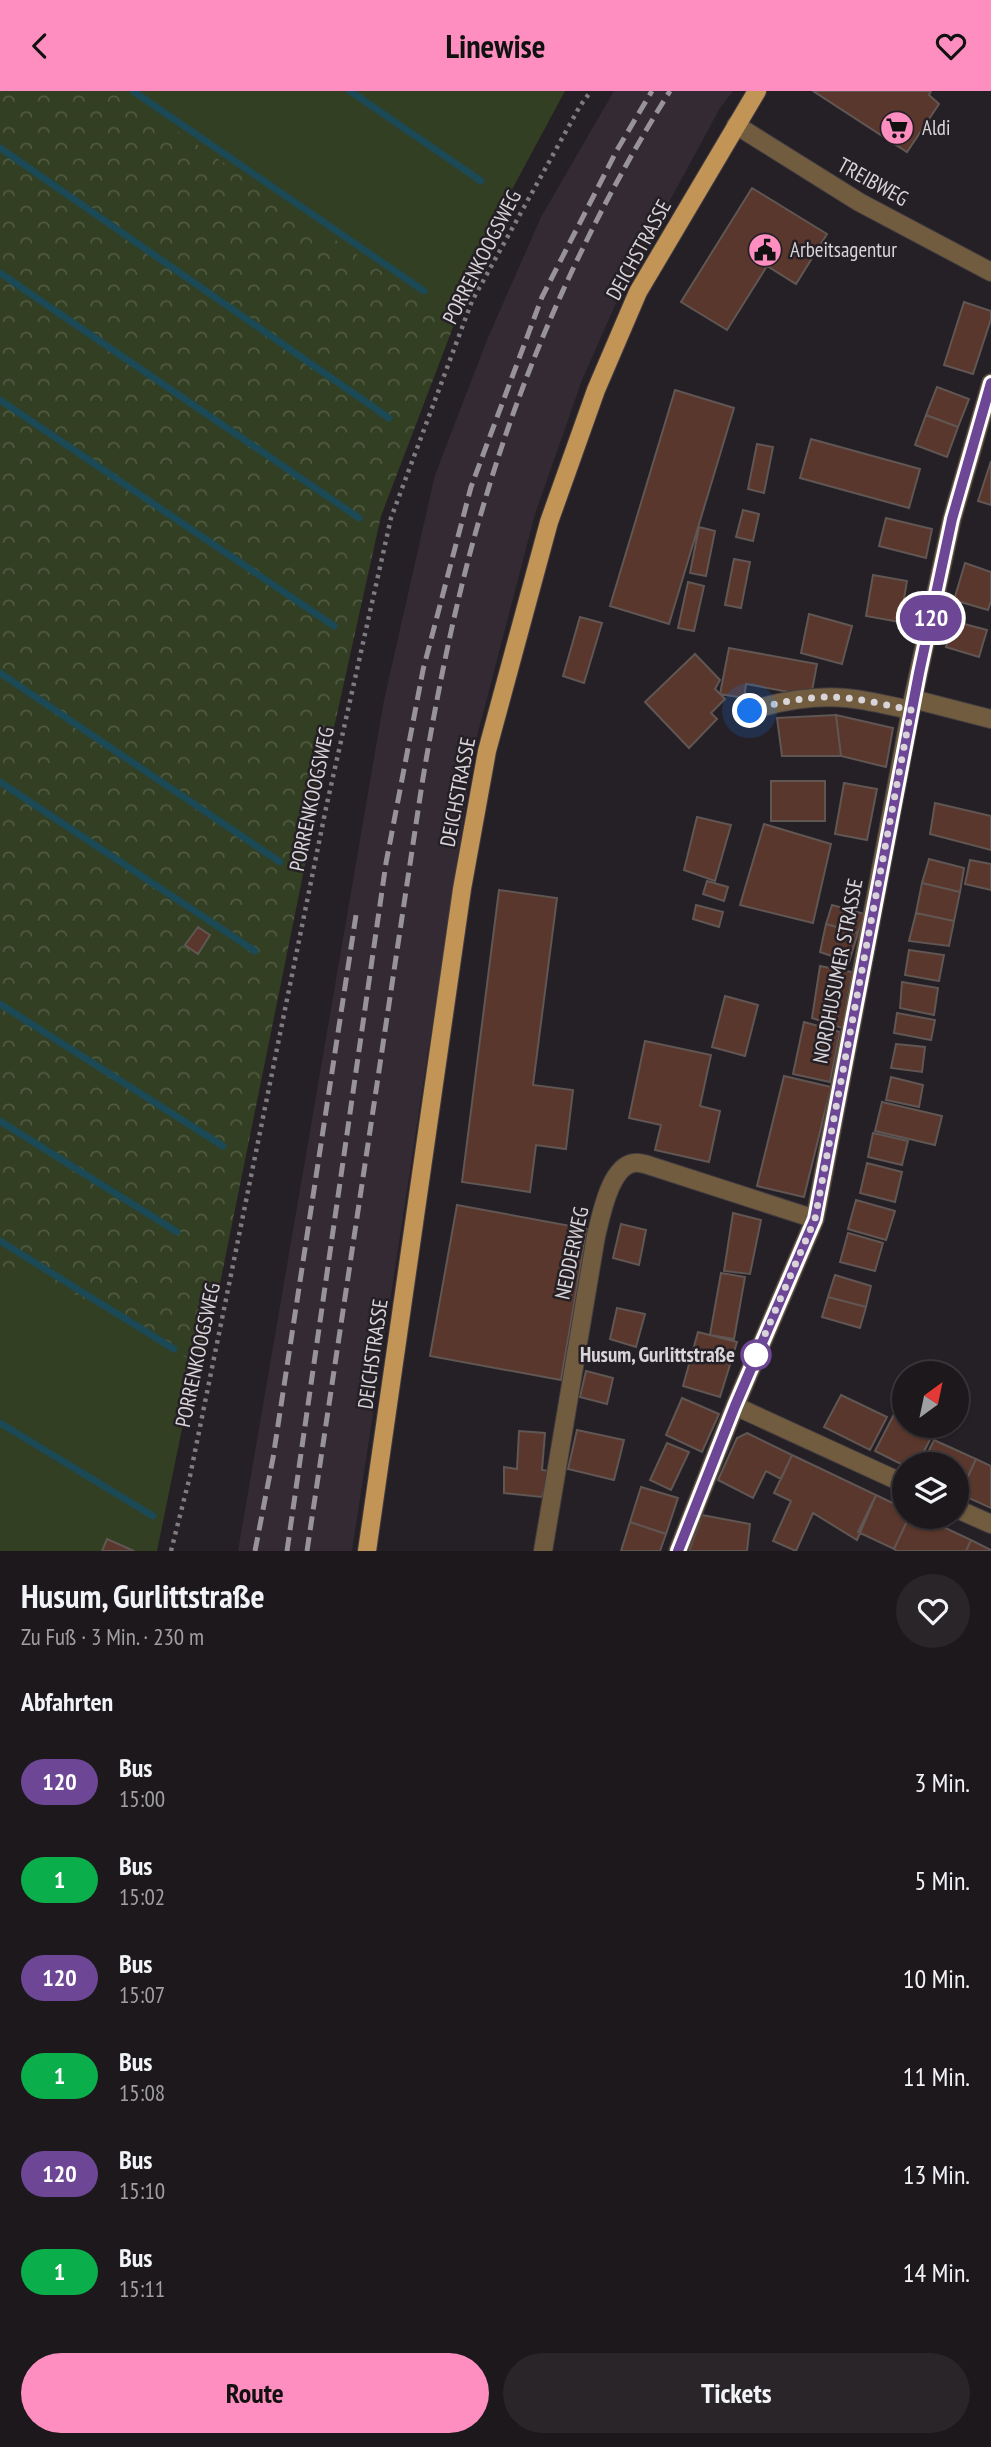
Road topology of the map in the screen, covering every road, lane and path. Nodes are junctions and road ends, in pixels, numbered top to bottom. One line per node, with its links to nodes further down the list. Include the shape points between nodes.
1 (591, 91): 14 (path, PORRENKOOGSWEG, via 472,301 391,518)
2 (757, 91): 3 (main road, DEICHSTRASSE)
3 (736, 125): 4 (street, TREIBWEG, via 859,202); 15 (main road, DEICHSTRASSE, via 638,292 596,390 548,522 488,751 462,889)
4 (991, 272)
5 (991, 383): 6 (street, NORDHUSUMER STRASSE, via 952,519)
6 (912, 705): 7 (street, via 829,697); 8 (street); 9 (street, NORDHUSUMER STRASSE)
7 (750, 711)
8 (991, 719)
9 (815, 1219): 10 (street, NORDHUSUMER STRASSE); 16 (street, NEDDERWEG, via 651,1165 635,1162 625,1166 610,1189 596,1236)
10 (735, 1406): 11 (street); 17 (street, NORDHUSUMER STRASSE)
11 (892, 1478)
12 (969, 1514): 13 (street)
13 (991, 1524)
14 (171, 1551)
15 (367, 1551)
16 (543, 1551)
17 (678, 1551)

